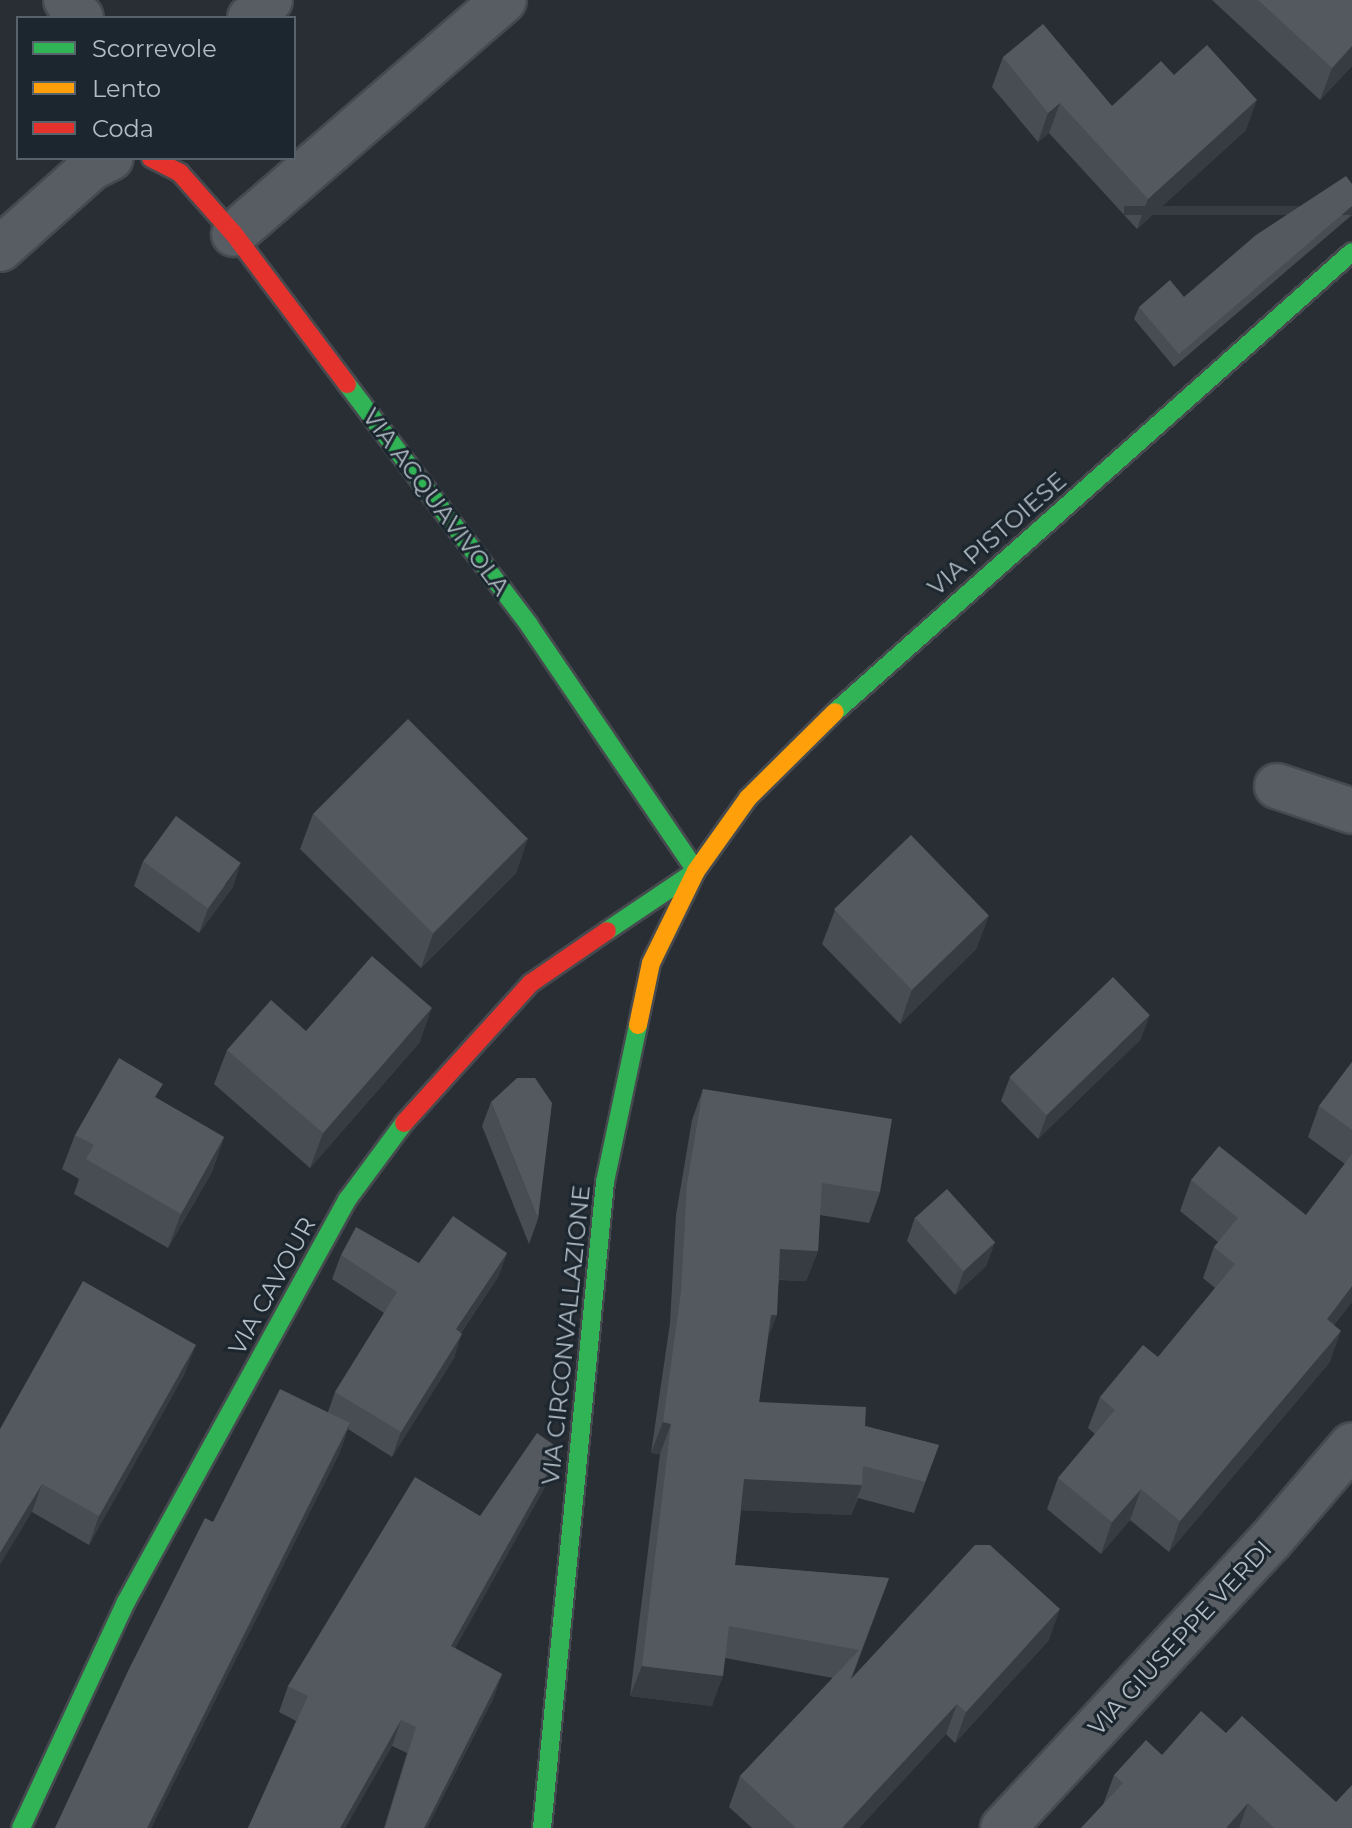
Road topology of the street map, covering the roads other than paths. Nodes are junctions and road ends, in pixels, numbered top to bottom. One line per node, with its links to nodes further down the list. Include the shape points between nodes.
1 (66, 0): 4 (street)
2 (270, 0): 5 (street)
3 (504, 0): 8 (street)
4 (79, 16)
5 (252, 16)
6 (107, 160): 9 (street, via 91,168)
7 (155, 160): 8 (street, VIA ACQUAVIVOLA, via 180,173)
8 (234, 234): 13 (street, VIA ACQUAVIVOLA, via 529,625)
9 (0, 249)
10 (1352, 252): 13 (street, VIA PISTOIESE, via 863,684 748,798)
11 (1277, 786): 12 (street)
12 (1352, 811)
13 (696, 871): 15 (street, VIA CIRCONVALLAZIONE, via 651,963 605,1182); 16 (street, VIA CAVOUR, via 531,983 418,1103 347,1200 126,1602)
14 (1352, 1445): 17 (street, VIA GIUSEPPE VERDI, via 1270,1541)
15 (545, 1825)
16 (21, 1828)
17 (1003, 1828)

